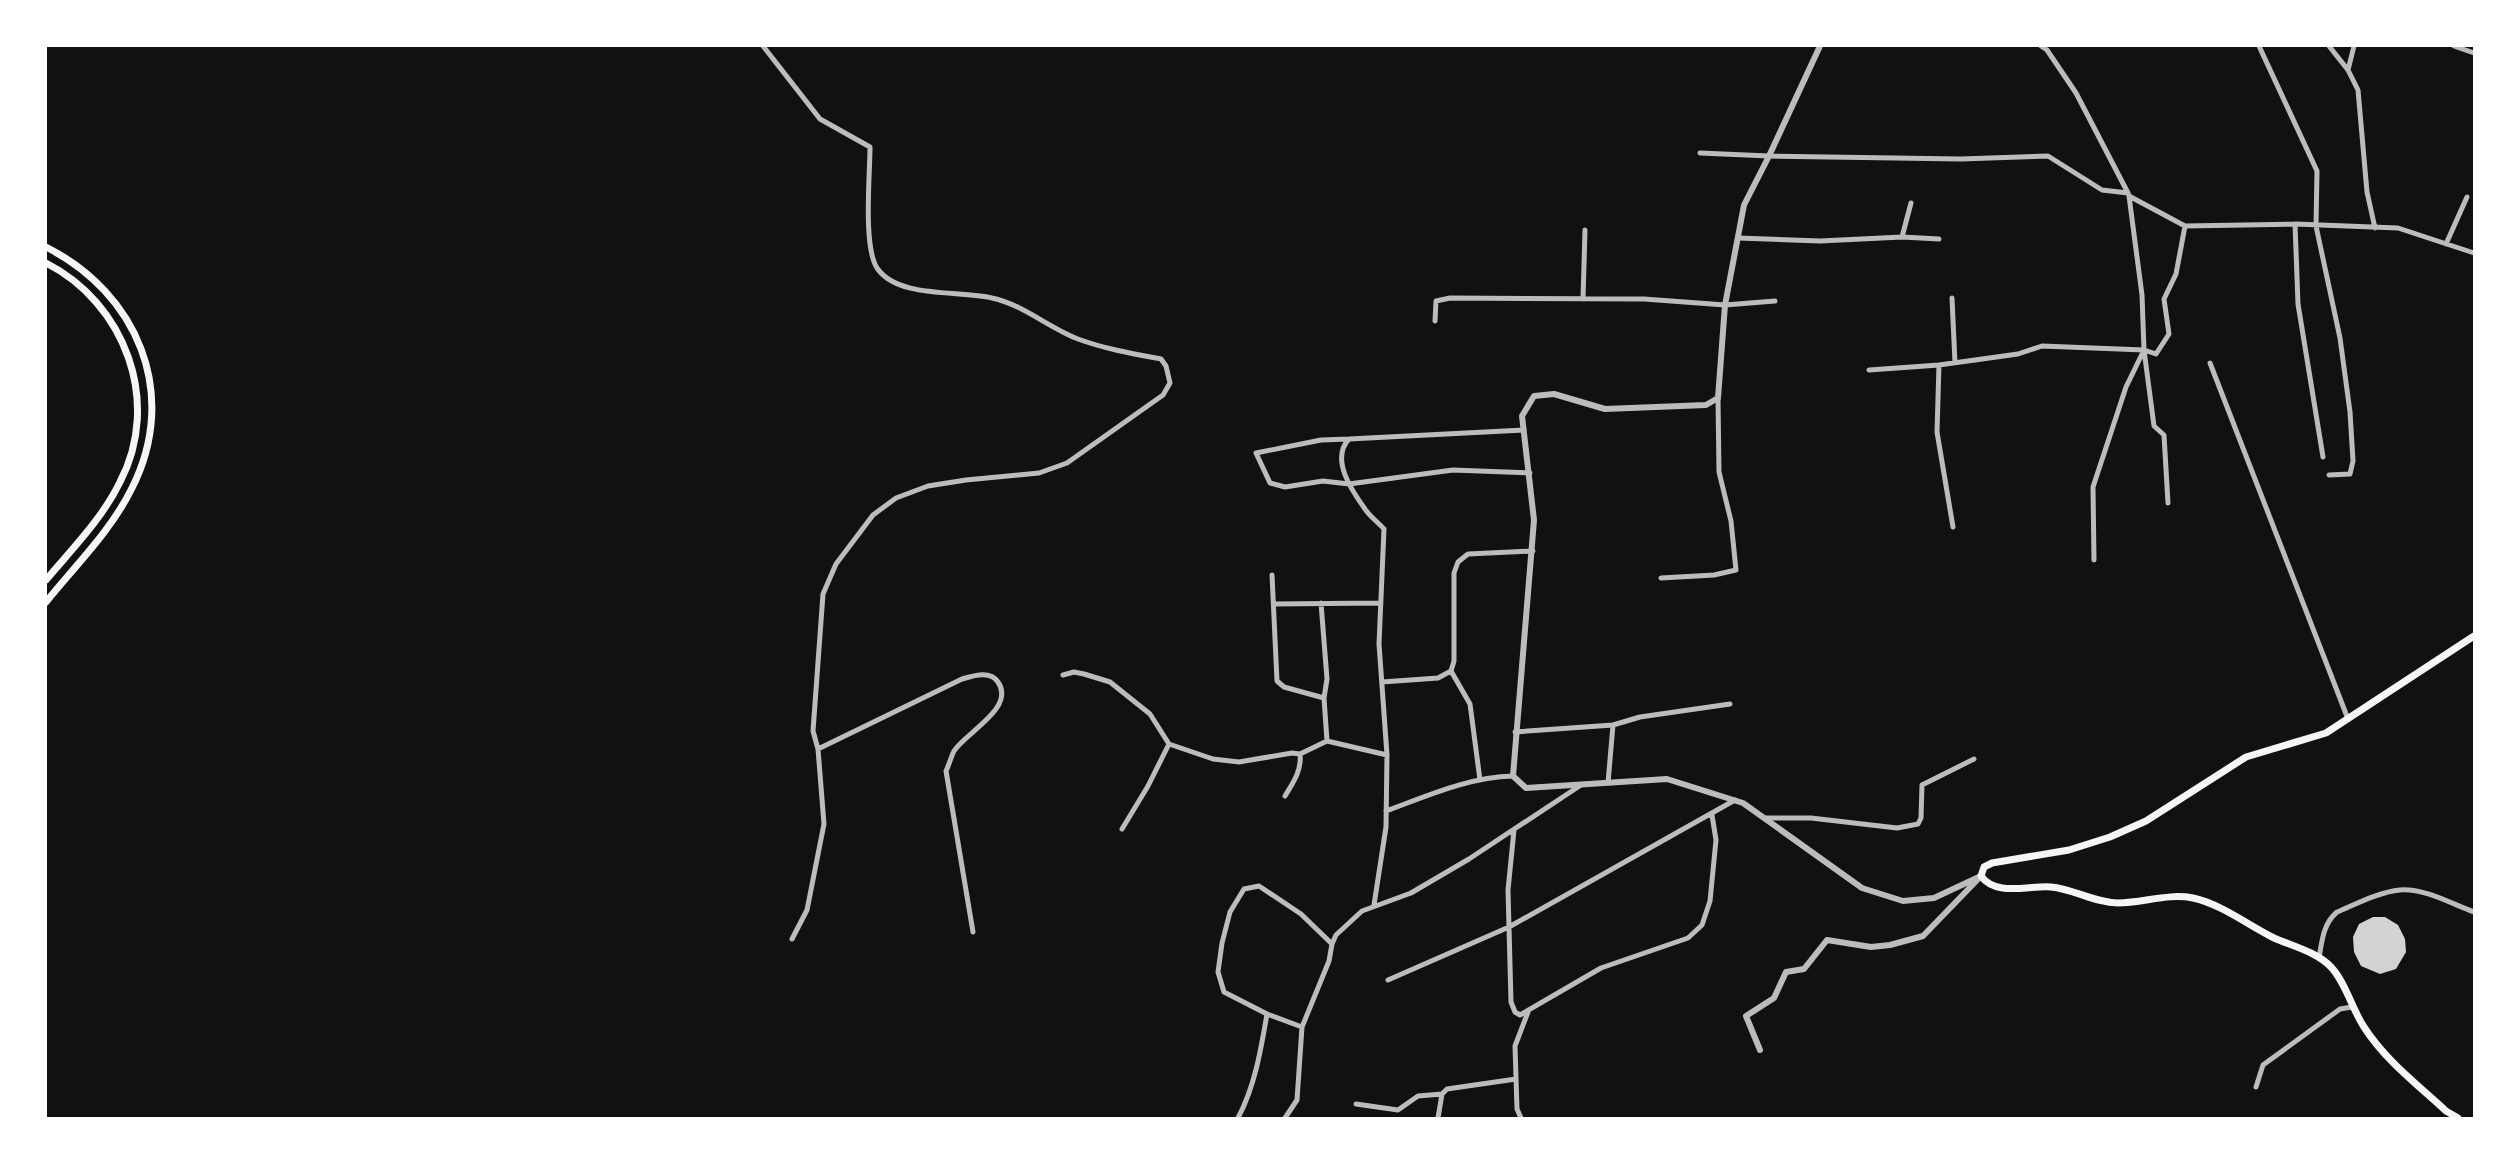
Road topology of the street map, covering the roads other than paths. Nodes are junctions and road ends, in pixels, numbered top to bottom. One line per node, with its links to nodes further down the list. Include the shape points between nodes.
1 (763, 46): 66 (street, via 820,119 870,147 869,244 885,277 915,289 993,298 1077,339 1161,359 1171,383 1163,396 1067,463 1039,473 928,486 896,498 873,515 836,564 823,594 813,731)
2 (1820, 46): 11 (street)
3 (2041, 46): 12 (street, via 2076,93)
4 (2259, 46): 17 (street, via 2317,172)
5 (2329, 46): 9 (street)
6 (2354, 46): 9 (street)
7 (2455, 46): 8 (street)
8 (2474, 53)
9 (2348, 70): 18 (street, via 2357,90)
10 (1700, 153): 11 (street)
11 (1769, 156): 12 (street, via 2048,156 2102,190); 21 (street, via 1744,205)
12 (2129, 195): 16 (street); 32 (street)
13 (2467, 197): 23 (street)
14 (1912, 203): 20 (street)
15 (2295, 224): 16 (street); 17 (street); 40 (street, via 2298,304)
16 (2185, 226): 32 (street, via 2176,274 2164,299 2169,334 2156,354)
17 (2316, 226): 18 (street); 42 (street, via 2340,338 2353,461 2350,474)
18 (2375, 228): 23 (street, via 2398,228)
19 (1585, 229): 28 (street)
20 (1902, 237): 21 (street); 22 (street)
21 (1738, 238): 30 (street)
22 (1938, 239)
23 (2446, 244): 25 (street)
24 (46, 247): 51 (main road, via 87,272 122,311 144,358 152,409 143,462 128,497)
25 (2474, 253)
26 (46, 263): 50 (main road, via 77,283 110,318 131,362 138,410 131,458 121,481)
27 (1951, 298): 33 (street)
28 (1583, 299): 30 (street); 31 (street, via 1450,298 1436,301)
29 (1775, 301): 30 (street)
30 (1725, 305): 37 (street)
31 (1435, 321)
32 (2144, 349): 33 (street, via 2042,346); 44 (street, via 2154,426 2164,435); 47 (street, via 2126,387 2093,487)
33 (1955, 363): 35 (street)
34 (2210, 363): 61 (street)
35 (1939, 365): 36 (street); 45 (street, via 1937,432)
36 (1869, 370)
37 (1718, 398): 38 (street, via 1706,405 1605,409 1555,394 1534,396 1522,416); 49 (street, via 1719,472 1737,570)
38 (1524, 429): 39 (street); 41 (street)
39 (1349, 439): 43 (street, via 1343,446 1342,461); 43 (street, via 1256,453 1270,482 1285,487 1323,481)
40 (2323, 457)
41 (1530, 473): 43 (street, via 1452,470); 46 (street)
42 (2329, 475)
43 (1349, 484): 53 (street, via 1384,529)
44 (2168, 503)
45 (1953, 527)
46 (1533, 551): 56 (street, via 1468,554 1458,562); 63 (street)
47 (2094, 560)
48 (1272, 575): 54 (street)
49 (1661, 578)
50 (46, 580)
51 (46, 602)
52 (1321, 603): 53 (street); 54 (street); 59 (street, via 1327,679)
53 (1381, 603): 58 (street)
54 (1274, 604): 59 (street, via 1278,681 1284,687)
55 (2474, 636): 61 (main road)
56 (1451, 671): 58 (street, via 1438,678); 71 (street, via 1470,704)
57 (1063, 675): 65 (street, via 1074,672 1110,682 1150,714)
58 (1382, 682): 68 (street)
59 (1324, 698): 64 (street)
60 (1730, 704): 62 (street)
61 (2348, 719): 81 (main road, via 2326,733 2246,757 2146,821 2110,837 1992,863 1984,867)
62 (1613, 725): 63 (street); 72 (street)
63 (1515, 732): 70 (street)
64 (1327, 741): 67 (street); 68 (street)
65 (1169, 744): 67 (street, via 1213,759 1239,762); 79 (street)
66 (818, 749): 85 (street, via 962,679 978,674 998,682 1002,695 995,710 955,749 946,771); 86 (street, via 824,824 807,910)
67 (1300, 754): 74 (street, via 1296,777)
68 (1387, 755): 76 (street)
69 (1973, 759): 78 (street, via 1922,785 1918,824 1897,828)
70 (1513, 776): 71 (street); 73 (street, via 1526,788)
71 (1480, 780): 76 (street)
72 (1608, 783): 73 (street); 75 (street, via 1667,779)
73 (1581, 785): 80 (street)
74 (1285, 796)
75 (1735, 800): 77 (street); 78 (street)
76 (1386, 811): 82 (street)
77 (1712, 815): 84 (street); 91 (street, via 1716,840 1710,901 1702,925 1688,938 1601,968)
78 (1765, 818): 81 (street, via 1862,888 1903,901 1934,898)
79 (1122, 829)
80 (1514, 830): 82 (street, via 1411,893); 84 (street)
81 (1981, 876): 88 (main road, via 1995,887 2053,887 2116,903 2193,898); 94 (street, via 1923,936 1871,947 1827,940 1804,969 1786,972 1774,998 1746,1016)
82 (1374, 905): 87 (street, via 1336,935)
83 (2474, 912): 88 (street, via 2420,892 2390,892 2330,918)
84 (1509, 927): 89 (street); 91 (street, via 1511,1002 1515,1013)
85 (973, 932)
86 (792, 939)
87 (1332, 944): 92 (street, via 1301,914 1259,886 1244,889 1230,912 1218,972 1224,992); 93 (street)
88 (2319, 958): 90 (main road, via 2331,966)
89 (1388, 980)
90 (2352, 1007): 96 (street, via 2340,1009 2263,1065); 103 (main road, via 2378,1046)
91 (1528, 1012): 95 (street, via 1515,1046)
92 (1268, 1014): 93 (street); 99 (street, via 1258,1065)
93 (1302, 1027): 100 (street, via 1297,1100)
94 (1760, 1050)
95 (1516, 1079): 97 (street); 102 (street)
96 (2256, 1087)
97 (1442, 1094): 98 (street, via 1418,1096 1398,1110); 101 (street)
98 (1356, 1104)
99 (1238, 1118)
100 (1285, 1118)
101 (1438, 1118)
102 (1521, 1118)
103 (2458, 1118)

